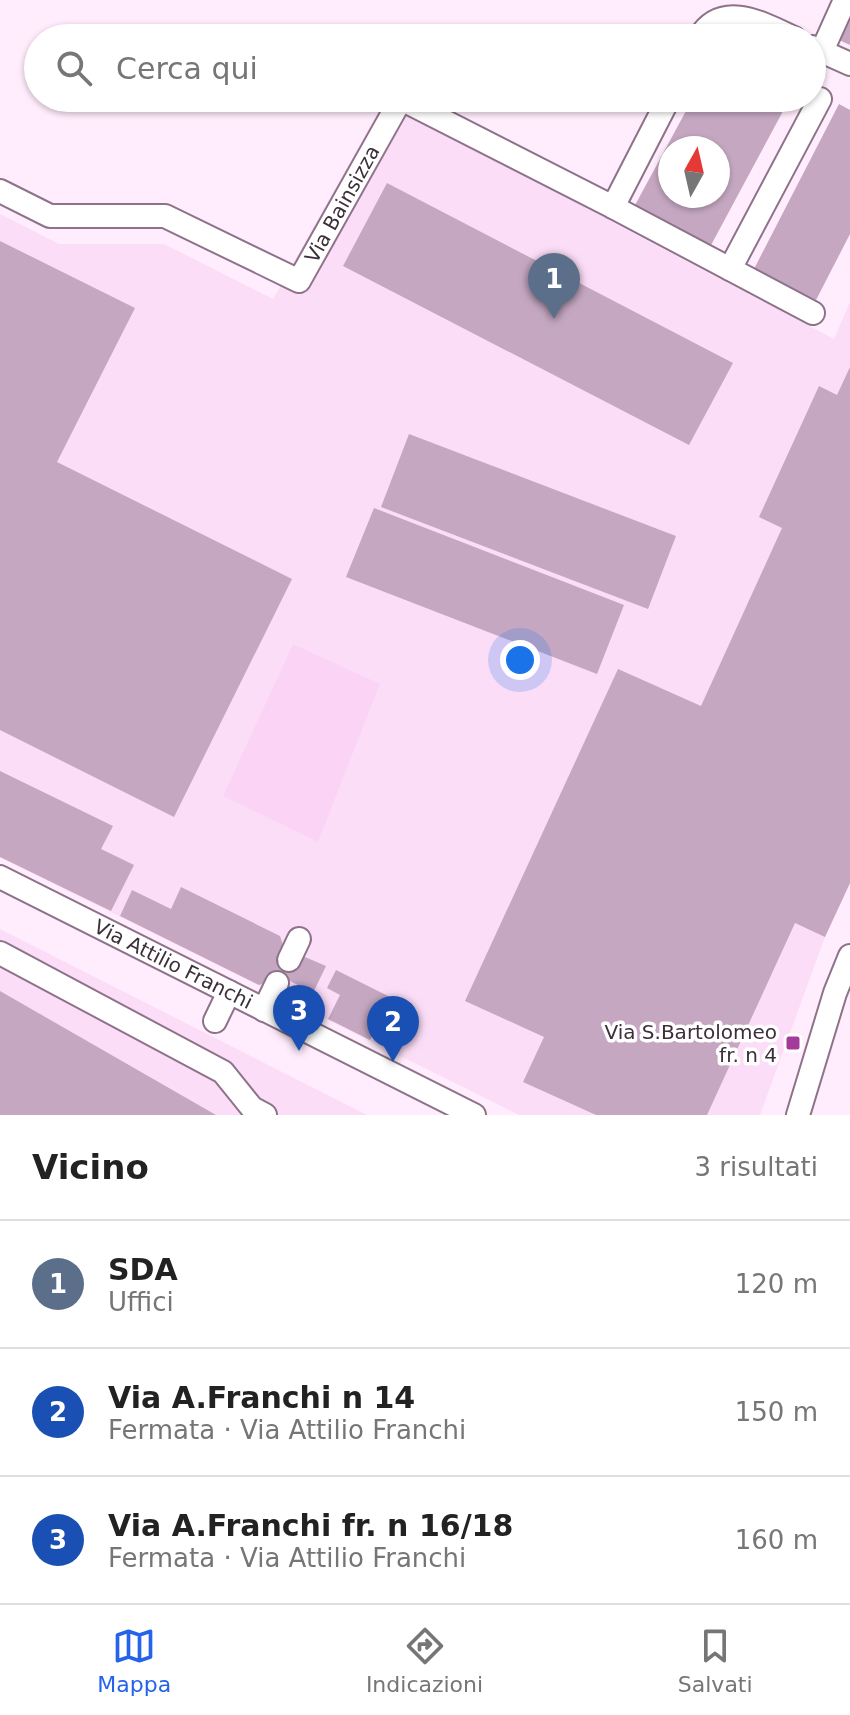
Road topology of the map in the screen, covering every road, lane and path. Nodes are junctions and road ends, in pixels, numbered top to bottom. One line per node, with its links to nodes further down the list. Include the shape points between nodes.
1 (845, 0): 4 (street)
2 (713, 24): 3 (street, via 731,12)
3 (765, 24)
4 (826, 33)
5 (826, 53): 6 (street)
6 (850, 64)
7 (394, 112): 11 (street, Via Bainsizza, via 299,281 165,216 50,216)
8 (427, 112): 12 (street, Via Bainsizza)
9 (662, 112): 12 (street)
10 (813, 112): 13 (street)
11 (0, 191)
12 (613, 207): 13 (street, Via Bainsizza)
13 (730, 269): 14 (street, Via Bainsizza)
14 (813, 313)
15 (0, 877): 21 (street, Via Attilio Franchi)
16 (299, 939): 19 (street)
17 (0, 953): 24 (street, via 223,1072)
18 (850, 956): 26 (street)
19 (289, 960)
20 (277, 983): 22 (street)
21 (229, 992): 22 (street, Via Attilio Franchi); 23 (street)
22 (264, 1010): 25 (street, Via Attilio Franchi)
23 (215, 1021)
24 (255, 1113)
25 (474, 1115)
26 (798, 1115)

